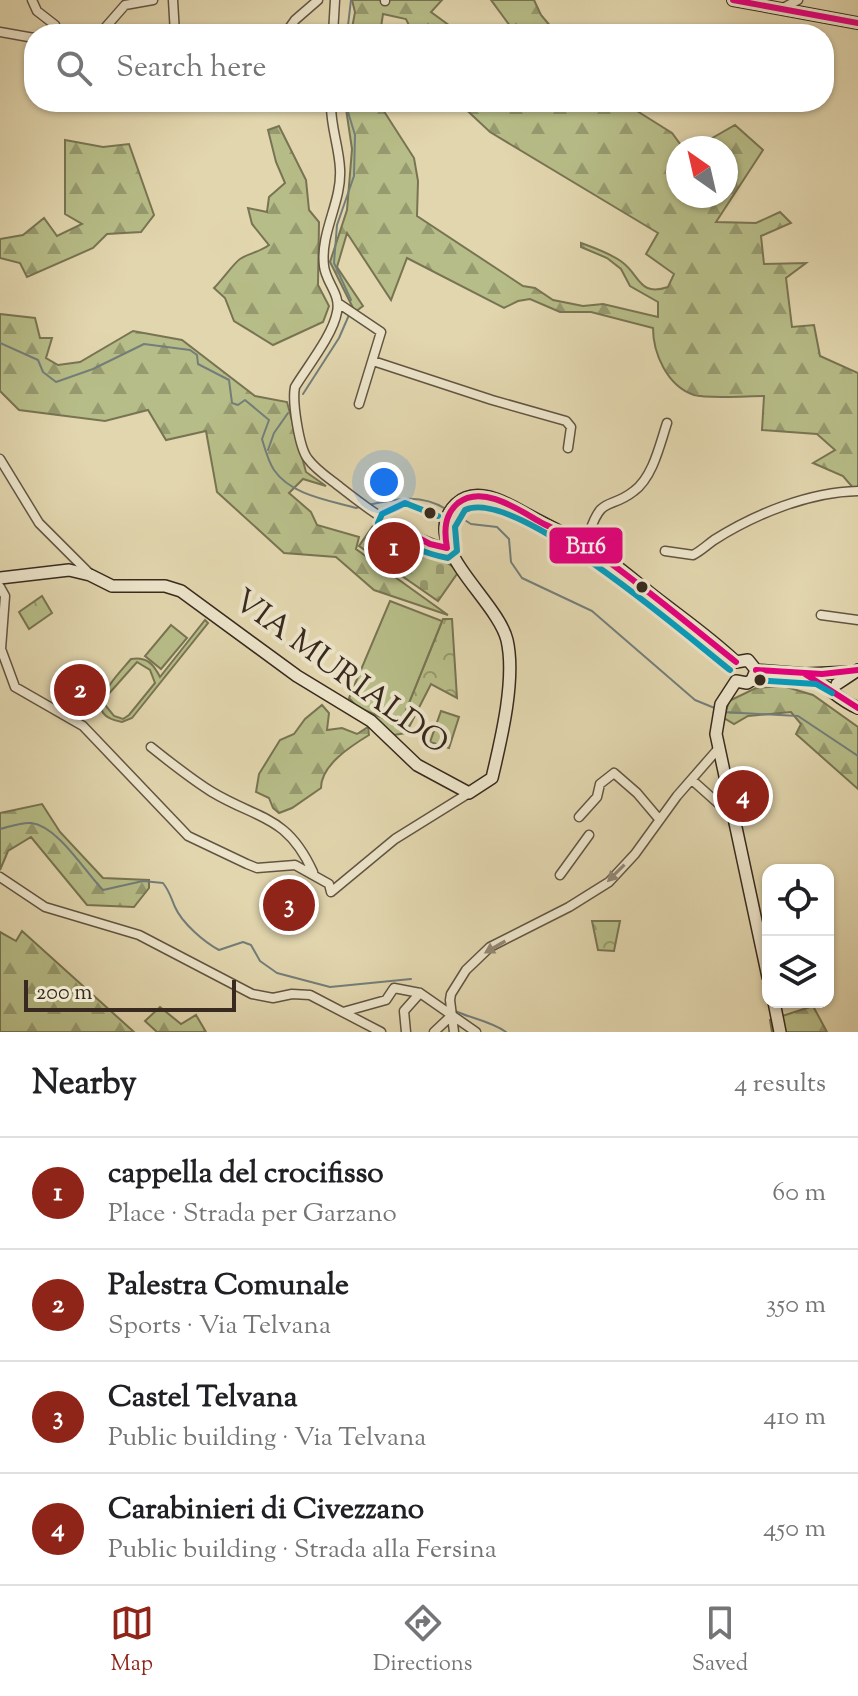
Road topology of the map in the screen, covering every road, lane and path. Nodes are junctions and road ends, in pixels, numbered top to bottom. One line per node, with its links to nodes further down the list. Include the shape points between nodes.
1 (32, 0): 11 (street)
2 (153, 0): 8 (street)
3 (173, 0): 13 (street)
4 (318, 0): 14 (street)
5 (335, 0): 15 (street)
6 (733, 0): 9 (street)
7 (798, 0): 9 (street)
8 (124, 2): 12 (street)
9 (783, 8): 10 (street)
10 (858, 23)
11 (54, 24)
12 (108, 24)
13 (174, 24)
14 (292, 24)
15 (334, 24)
16 (0, 32): 17 (street)
17 (24, 36)
18 (330, 112): 19 (street, via 341,169 324,267)
19 (338, 303): 20 (street, via 381,332); 26 (street, via 333,325 295,387 306,458 369,511)
20 (373, 361): 21 (street); 23 (street, via 566,421 571,427)
21 (359, 404)
22 (667, 423): 28 (street, via 649,471 634,491 596,512 590,531)
23 (568, 448)
24 (0, 459): 29 (street, VIA MURIALDO, via 39,523)
25 (858, 491): 27 (street, via 807,499 764,515 693,555)
26 (447, 548): 28 (street, via 444,524 452,509 470,496 494,499); 44 (street, via 507,640 507,712 492,778)
27 (665, 551)
28 (610, 561): 34 (street)
29 (90, 575): 30 (street, VIA MURIALDO, via 69,570); 44 (street, VIA MURIALDO, via 112,586 181,591 297,676 371,721 417,765)
30 (0, 578)
31 (0, 587): 49 (street, via 5,596 1,649 15,687 83,726 188,836 257,868 295,865)
32 (821, 615): 33 (street)
33 (858, 620)
34 (736, 662): 35 (street, via 748,660); 38 (street)
35 (756, 670): 37 (street); 38 (street, via 752,680)
36 (854, 671): 37 (street); 39 (street)
37 (819, 679): 39 (street)
38 (734, 684): 42 (street, via 717,715)
39 (837, 689): 40 (street)
40 (858, 708)
41 (151, 747): 49 (street, via 213,793 273,820 298,845)
42 (718, 749): 43 (street); 45 (street)
43 (692, 780): 45 (street, via 720,805); 47 (street)
44 (469, 793): 49 (street, via 395,839 331,892 329,884)
45 (730, 807): 52 (street)
46 (579, 817): 47 (street, via 597,797 600,784 614,773)
47 (659, 819): 55 (street, one-way to 55, via 609,882 485,952 466,970 450,1000)
48 (589, 835): 50 (street)
49 (313, 873)
50 (560, 875)
51 (0, 877): 54 (street, via 45,907 139,935 252,994 310,995)
52 (762, 950)
53 (420, 993): 54 (street, via 394,988 386,1000); 55 (street); 57 (street, via 404,1011)
54 (343, 1012): 56 (street)
55 (451, 1016): 58 (street); 59 (street); 60 (street)
56 (381, 1032)
57 (406, 1032)
58 (434, 1032)
59 (454, 1032)
60 (476, 1032)

